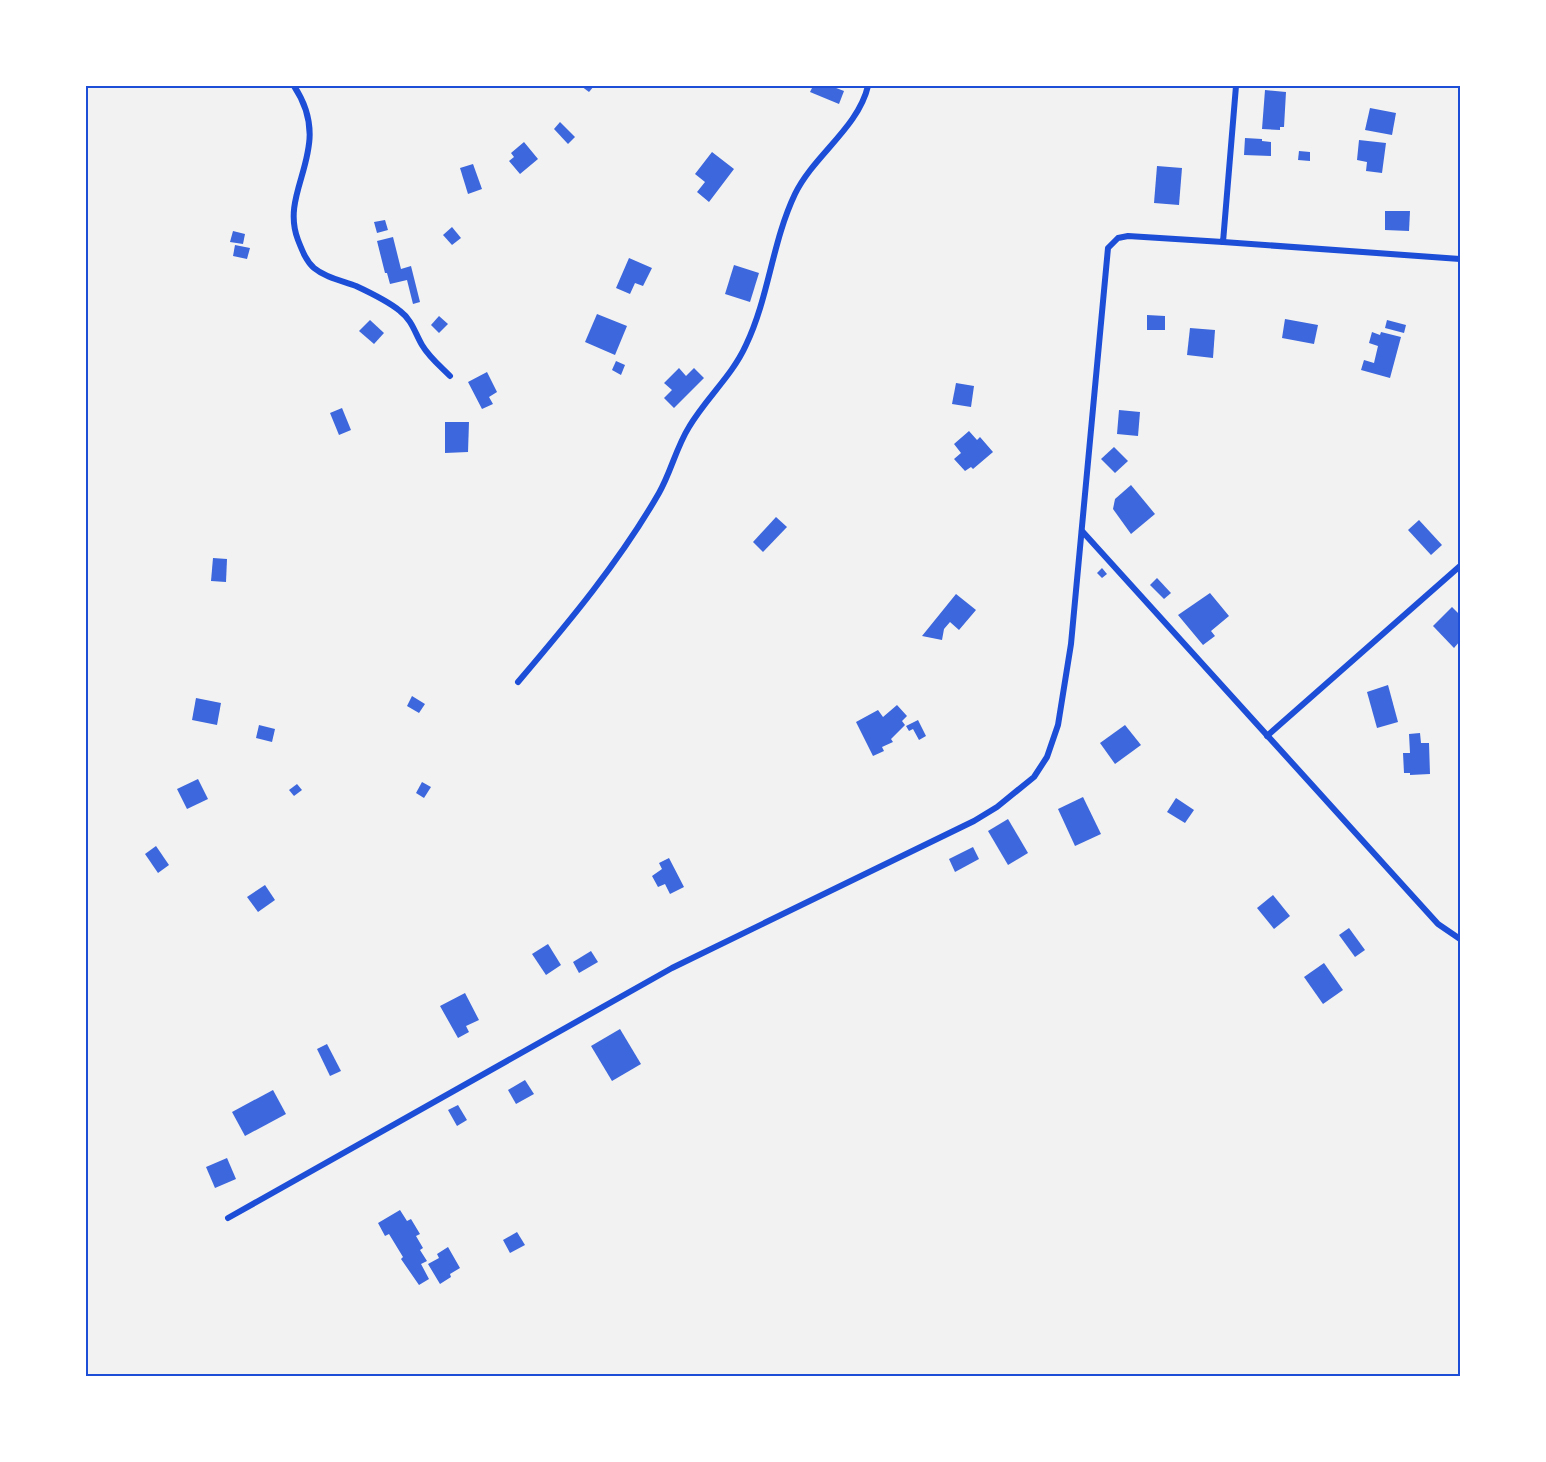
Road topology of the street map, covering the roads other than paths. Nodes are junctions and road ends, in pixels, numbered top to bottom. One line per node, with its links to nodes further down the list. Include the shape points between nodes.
1 (294, 86): 6 (street, via 305,105 310,127 309,151 295,216 296,235 307,259 322,273 399,310 411,322 423,347)
2 (868, 86): 9 (street, via 863,102 796,193 740,357 690,426 643,518 586,600)
3 (1236, 86): 4 (street)
4 (1223, 242): 5 (street); 7 (street, via 1128,236 1118,238 1108,248)
5 (1461, 259)
6 (450, 376)
7 (1082, 531): 10 (street); 12 (street, via 1068,676 1056,735 1040,771 1010,798 968,824 672,968)
8 (1461, 566): 10 (street)
9 (518, 682)
10 (1268, 736): 11 (street, via 1438,924)
11 (1461, 939)
12 (228, 1218)

